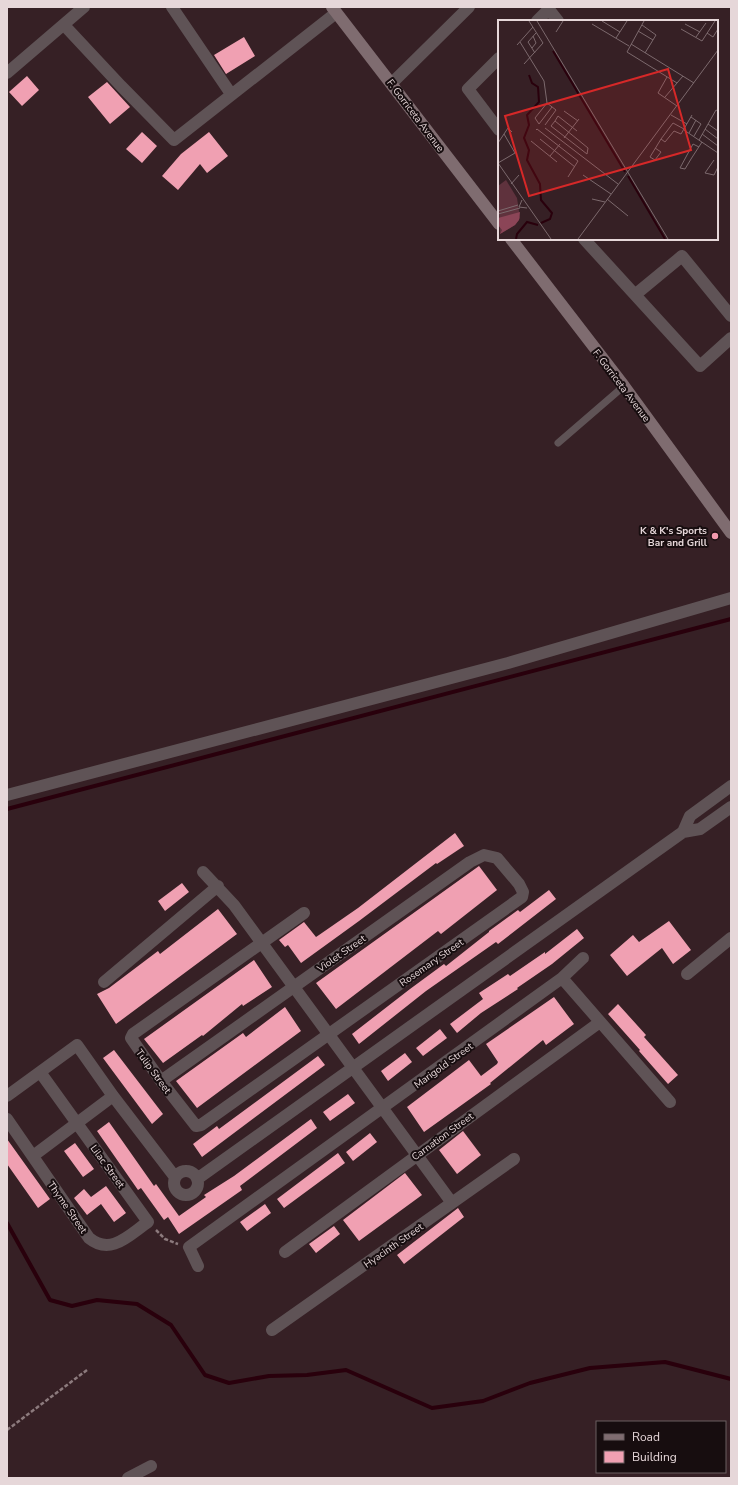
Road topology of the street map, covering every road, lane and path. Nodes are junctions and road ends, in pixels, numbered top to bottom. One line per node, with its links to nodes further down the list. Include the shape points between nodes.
1 (84, 7): 7 (street)
2 (172, 7): 11 (street)
3 (469, 7): 10 (street)
4 (334, 10): 10 (main road, F. Gorriceta Avenue); 11 (street)
5 (552, 11): 6 (street)
6 (538, 20)
7 (64, 25): 9 (street); 11 (street, via 174,140)
8 (498, 59): 12 (street, via 468,89)
9 (7, 73)
10 (392, 83): 13 (main road, F. Gorriceta Avenue)
11 (231, 94)
12 (498, 129)
13 (498, 223)
14 (512, 240): 19 (main road, F. Gorriceta Avenue)
15 (585, 240): 16 (street)
16 (636, 294): 17 (street, via 682,256); 18 (street, via 700,366)
17 (731, 316)
18 (731, 338)
19 (624, 386): 20 (lane); 21 (main road, F. Gorriceta Avenue)
20 (558, 443)
21 (731, 533)
22 (731, 598): 24 (street, via 508,663)
23 (731, 786): 26 (street, via 690,816)
24 (7, 795)
25 (731, 807): 26 (street, via 700,830)
26 (683, 832): 40 (street)
27 (203, 872): 29 (street)
28 (519, 884): 37 (street, Violet Street, via 497,858 487,855 479,857); 39 (street, Rosemary Street, via 523,892 522,897)
29 (218, 886): 32 (street); 36 (street)
30 (304, 913): 32 (street, Tulip Street)
31 (731, 938): 34 (street)
32 (262, 943): 37 (street); 42 (street, Tulip Street, via 133,1034 132,1040)
33 (583, 958): 35 (street, Marigold Street)
34 (687, 974)
35 (562, 978): 38 (street); 46 (street, Marigold Street)
36 (104, 982)
37 (293, 986): 39 (street); 42 (street, Violet Street)
38 (600, 1022): 45 (street); 49 (street, Carnation Street)
39 (329, 1035): 40 (street); 42 (street, Tulip Street, via 201,1125 196,1126 192,1123)
40 (352, 1068): 46 (street); 53 (street)
41 (40, 1072): 43 (street); 44 (street, via 77,1045); 48 (street, Lilac Street)
42 (161, 1081)
43 (7, 1096)
44 (113, 1096): 48 (street); 52 (street)
45 (670, 1102)
46 (383, 1109): 49 (street); 56 (street, Marigold Street)
47 (7, 1119): 50 (street, Thyme Street)
48 (77, 1123): 50 (street); 55 (street, Lilac Street)
49 (416, 1154): 54 (street); 57 (street, Carnation Street)
50 (33, 1156): 55 (street, Thyme Street, via 95,1243 101,1246 115,1244)
51 (514, 1159): 54 (street, Hyacinth Street)
52 (175, 1177): 53 (street, via 182,1171 187,1171); 53 (street, via 174,1188 185,1196 197,1189)
53 (197, 1179)
54 (452, 1203): 59 (street, Hyacinth Street)
55 (148, 1222): 56 (path, via 166,1239)
56 (188, 1247): 58 (street)
57 (285, 1252)
58 (198, 1266)
59 (272, 1330)
60 (87, 1370): 61 (path)
61 (7, 1430)
62 (150, 1466): 63 (street)
63 (128, 1478)

